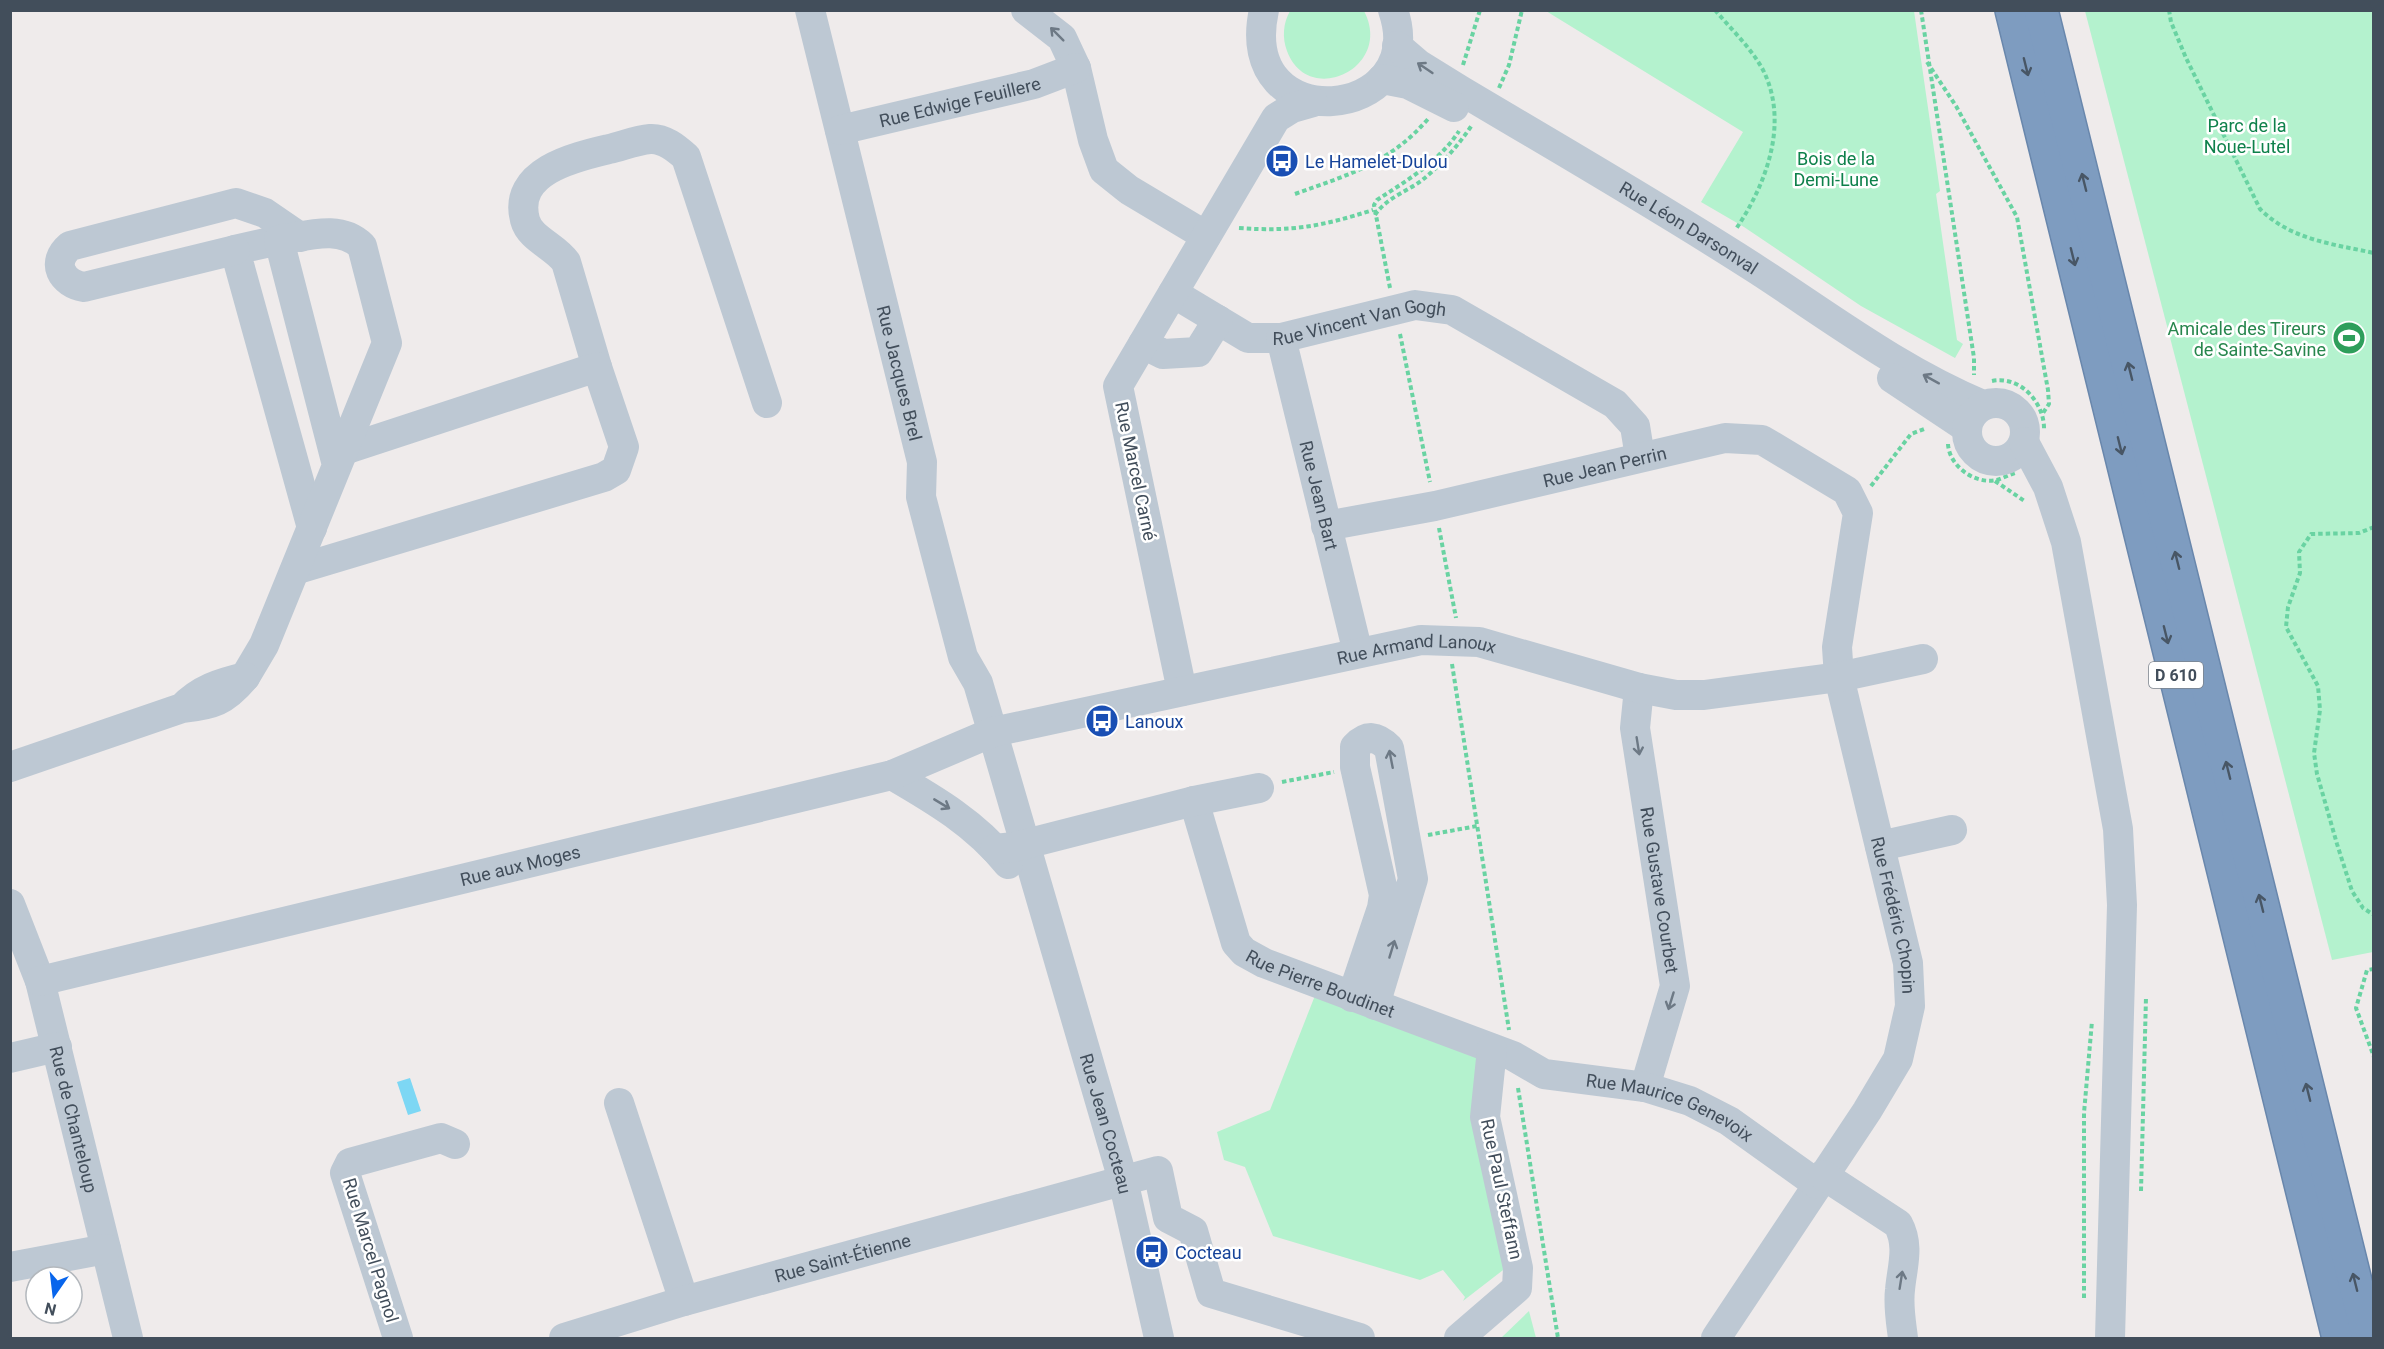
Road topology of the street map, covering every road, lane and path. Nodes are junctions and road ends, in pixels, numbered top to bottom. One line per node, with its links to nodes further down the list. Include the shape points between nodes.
1 (810, 10): 21 (street, Rue Jacques Brel)
2 (1026, 10): 14 (street, one-way to 2, via 1062,38)
3 (1264, 10): 15 (street, via 1260,33 1263,55)
4 (1393, 10): 12 (street)
5 (1480, 10): 17 (path, via 1469,50)
6 (1522, 10): 19 (path, via 1509,65 1497,92)
7 (1715, 10): 25 (path, via 1761,67 1771,88 1774,109 1773,139 1764,178)
8 (1920, 10): 13 (path)
9 (2012, 10): 79 (highway, D 610, one-way to 79)
10 (2041, 10): 99 (highway, D 610, one-way to 10)
11 (2169, 10): 28 (path, via 2186,58 2260,209 2297,235)
12 (1397, 46): 16 (street); 17 (street, Rue Léon Darsonval, one-way to 12)
13 (1926, 62): 36 (path, via 1974,358); 37 (path, via 1956,106 2017,217 2048,390 2049,404)
14 (1076, 68): 21 (street, Rue Edwige Feuillere, via 1034,84); 24 (street, via 1104,170 1129,190)
15 (1274, 75): 18 (street, via 1290,91); 20 (street)
16 (1382, 79): 17 (street, Rue Léon Darsonval); 18 (street, via 1362,95 1338,103)
17 (1447, 93): 19 (street, Rue Léon Darsonval); 22 (path, via 1422,126 1387,157)
18 (1313, 102): 20 (street)
19 (1476, 113): 23 (path, via 1461,142 1444,160); 23 (path, via 1414,176 1377,200); 36 (street, Rue Léon Darsonval, via 1757,270)
20 (1276, 118): 24 (street, Rue Marcel Carné)
21 (840, 130): 54 (street, Rue Jacques Brel, via 922,462 921,497 963,657 978,682)
22 (1295, 194)
23 (1374, 213): 24 (path, via 1322,226 1285,230); 30 (path)
24 (1210, 227): 29 (street, Rue Marcel Carné)
25 (1733, 233)
26 (290, 238): 27 (street); 27 (street, via 265,213 236,202 70,246 63,252 59,270 63,279 84,287); 39 (street); 39 (street, via 335,232 353,237 362,246 387,343)
27 (235, 250): 45 (street)
28 (2373, 254)
29 (1173, 293): 31 (street, Rue Vincent Van Gogh); 33 (street, Rue Marcel Carné)
30 (1395, 308): 32 (street, Rue Vincent Van Gogh); 38 (street, Rue Vincent Van Gogh, via 1415,304 1452,310 1615,404 1635,426); 41 (path)
31 (1218, 320): 32 (street, Rue Vincent Van Gogh, via 1248,338); 33 (street, via 1198,352 1163,354)
32 (1281, 338): 44 (street, Rue Jean Bart)
33 (1143, 344): 53 (street, Rue Marcel Carné, via 1118,386)
34 (597, 367): 35 (street, via 566,262 558,251 528,230 524,219 528,187 553,165 569,159 651,139 667,142 686,157); 39 (street); 47 (street, via 624,447 616,470 604,477)
35 (767, 402)
36 (1962, 409): 37 (path, via 1983,383 1997,380 2030,393); 40 (street, via 1975,453 1982,458); 40 (street, via 1992,402 2012,406 2024,422); 40 (path, via 1948,435 1948,452 1957,467 1975,477); 43 (path, via 1911,434)
37 (2043, 413): 40 (path, via 2044,435)
38 (1640, 457): 41 (street, Rue Jean Perrin); 43 (street, Rue Jean Perrin, via 1725,438 1762,440 1847,491)
39 (341, 458): 45 (street)
40 (2013, 463): 42 (street); 42 (path, via 2012,490)
41 (1435, 506): 44 (street, Rue Jean Perrin); 48 (path, via 1456,614)
42 (2041, 506): 96 (street, via 2066,542 2118,829 2121,917)
43 (1856, 509): 51 (street, Rue Frédéric Chopin, via 1837,647)
44 (1326, 526): 49 (street, Rue Jean Bart)
45 (312, 528): 47 (street)
46 (2373, 528): 68 (path, via 2359,533 2311,534 2299,552 2300,573 2288,607 2286,627 2318,686 2320,710 2314,753 2340,853 2352,891)
47 (295, 570): 55 (street, via 264,645 230,695)
48 (1453, 640): 49 (street, Rue Armand Lanoux, via 1421,640); 52 (street, Rue Armand Lanoux, via 1504,649); 60 (path, via 1451,656)
49 (1358, 652): 53 (street, Rue Armand Lanoux)
50 (1923, 659): 51 (street, Rue Armand Lanoux)
51 (1839, 677): 52 (street, Rue Armand Lanoux, via 1704,694 1676,695); 64 (street, Rue Frédéric Chopin)
52 (1639, 688): 77 (street, Rue Gustave Courbet, one-way to 77, via 1635,728 1675,986)
53 (1182, 691): 54 (street, Rue Armand Lanoux)
54 (993, 732): 57 (street, Rue aux Moges); 63 (street, Rue Jean Cocteau)
55 (10, 767)
56 (1355, 767): 58 (path); 62 (street, one-way to 56, via 1389,748 1371,737 1362,740 1355,747); 71 (street, via 1384,895)
57 (892, 775): 65 (street, Rue Jean Cocteau, one-way to 65, via 949,808); 70 (street, Rue aux Moges)
58 (1259, 788): 59 (street)
59 (1194, 801): 63 (street); 71 (street, Rue Pierre Boudinet, via 1236,943 1244,952)
60 (1478, 826): 62 (path); 74 (path)
61 (1952, 830): 64 (street)
62 (1406, 839): 71 (street, one-way to 62, via 1413,879)
63 (1025, 845): 65 (street); 67 (street, Rue Jean Cocteau)
64 (1880, 846): 81 (street, Rue Frédéric Chopin, via 1908,963 1910,1006 1898,1059)
65 (995, 849): 67 (street, Rue Jean Cocteau)
66 (10, 904): 70 (street, Rue de Chanteloup)
67 (1042, 910): 82 (street, Rue Jean Cocteau)
68 (2373, 915)
69 (2373, 969): 75 (path, via 2367,970 2356,1008)
70 (40, 981): 73 (street, Rue de Chanteloup)
71 (1364, 1001): 74 (street, Rue Pierre Boudinet)
72 (2093, 1014): 86 (path, via 2084,1113)
73 (57, 1047): 76 (street); 83 (street, Rue de Chanteloup)
74 (1502, 1053): 77 (street, Rue Maurice Genevoix, via 1544,1074); 92 (street, Rue Paul Steffann, via 1485,1118 1518,1268 1517,1288); 93 (path)
75 (2373, 1057)
76 (10, 1058)
77 (1646, 1086): 81 (street, Rue Maurice Genevoix, via 1690,1101 1729,1121)
78 (619, 1103): 85 (street)
79 (2288, 1131): 97 (highway); 98 (highway, D 610)
80 (455, 1144): 88 (street, Rue Marcel Pagnol, via 441,1138 378,1154 350,1163 345,1173)
81 (1820, 1179): 94 (street, Rue Frédéric Chopin); 95 (street, Rue Maurice Genevoix, one-way to 81, via 1899,1303 1905,1257 1898,1224)
82 (1123, 1180): 85 (street, Rue Saint-Étienne); 90 (street, Rue Jean Cocteau); 91 (street, via 1158,1171 1168,1218 1193,1230 1211,1293)
83 (106, 1249): 84 (street); 87 (street, Rue de Chanteloup)
84 (10, 1267)
85 (684, 1301): 89 (street, Rue Saint-Étienne)
86 (2084, 1306)
87 (128, 1338)
88 (398, 1338)
89 (564, 1338)
90 (1159, 1338)
91 (1360, 1338)
92 (1459, 1338)
93 (1558, 1338)
94 (1716, 1338)
95 (1903, 1338)
96 (2110, 1338)
97 (2330, 1338)
98 (2339, 1338)
99 (2369, 1338)

